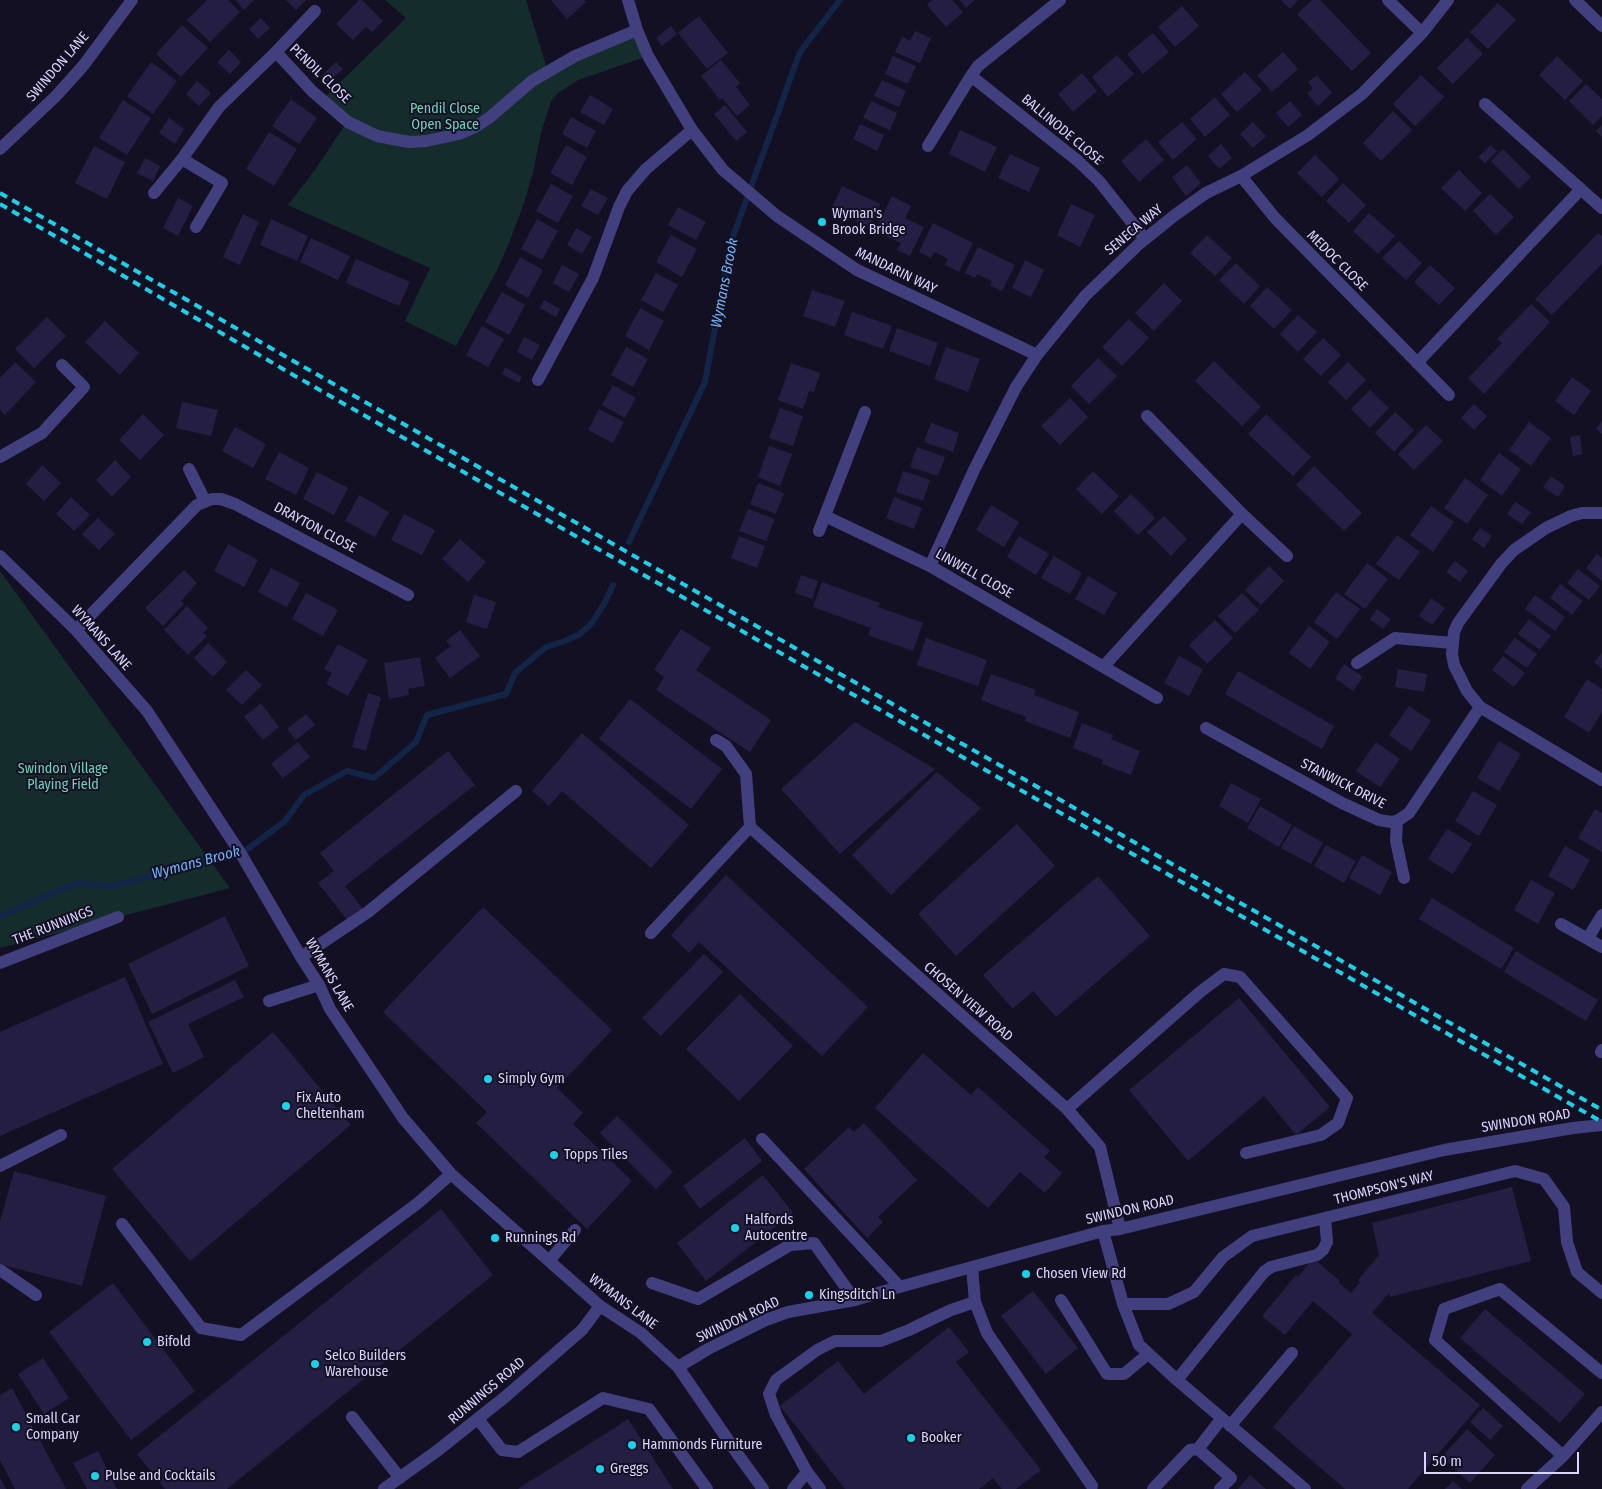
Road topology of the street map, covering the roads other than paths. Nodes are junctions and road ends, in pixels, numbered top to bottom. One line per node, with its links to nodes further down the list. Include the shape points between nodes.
1 (132, 0): 16 (street, SWINDON LANE, via 83,66)
2 (628, 0): 9 (street, MANDARIN WAY)
3 (1060, 0): 12 (street, via 978,66)
4 (1388, 0): 10 (street)
5 (1448, 0): 10 (street, SENECA WAY)
6 (1583, 2): 8 (street)
7 (315, 11): 11 (street, PENDIL CLOSE)
8 (1602, 26)
9 (637, 30): 11 (street, PENDIL CLOSE, via 576,56 532,81 475,127 426,142 377,136 348,122 312,92); 14 (street, MANDARIN WAY, via 648,56)
10 (1422, 33): 18 (street, SENECA WAY, via 1362,94 1308,135)
11 (276, 52): 17 (street, PENDIL CLOSE, via 219,107)
12 (971, 76): 15 (street); 23 (street, BALLINODE CLOSE, via 1078,161)
13 (1485, 104): 19 (street)
14 (692, 130): 24 (street, MANDARIN WAY, via 723,170 777,216 857,270); 27 (street, via 646,169 627,191 593,278)
15 (928, 146)
16 (0, 149)
17 (182, 159): 20 (street, PENDIL CLOSE); 22 (street, via 222,184)
18 (1241, 176): 23 (street, SENECA WAY, via 1206,193); 25 (street, MEDOC CLOSE, via 1275,218)
19 (1581, 189): 21 (street); 25 (street)
20 (154, 193)
21 (1602, 208)
22 (196, 228)
23 (1144, 239): 24 (street, SENECA WAY, via 1085,296)
24 (1037, 354): 40 (street, SENECA WAY, via 1016,387 975,468)
25 (1417, 363): 28 (street, MEDOC CLOSE)
26 (62, 365): 31 (street, via 84,387 42,433)
27 (538, 380)
28 (1449, 395)
29 (865, 412): 36 (street)
30 (1147, 416): 35 (street)
31 (0, 456)
32 (189, 469): 33 (street)
33 (204, 501): 41 (street, DRAYTON CLOSE, via 221,499 236,504); 42 (street)
34 (1602, 513): 43 (street, via 1571,516 1546,528 1514,550 1458,623)
35 (1242, 514): 39 (street); 45 (street)
36 (825, 516): 37 (street); 40 (street, LINWELL CLOSE)
37 (819, 530)
38 (0, 556): 42 (street, WYMANS LANE)
39 (1287, 556)
40 (930, 566): 45 (street, LINWELL CLOSE)
41 (408, 595)
42 (76, 630): 61 (street, WYMANS LANE, via 147,711 241,854)
43 (1452, 643): 44 (street, via 1395,638); 47 (street, via 1454,665 1466,691)
44 (1357, 663)
45 (1104, 666): 46 (street, LINWELL CLOSE)
46 (1157, 698)
47 (1480, 707): 50 (street); 52 (street, STANWICK DRIVE, via 1409,813)
48 (1206, 728): 52 (street, STANWICK DRIVE, via 1371,817 1385,822)
49 (716, 740): 53 (street, via 726,746 746,774)
50 (1600, 776)
51 (516, 791): 61 (street, via 368,912)
52 (1397, 821): 54 (street, via 1396,840)
53 (750, 828): 58 (street); 65 (street, CHOSEN VIEW ROAD)
54 (1404, 878)
55 (1602, 915): 59 (street)
56 (118, 917): 62 (street, THE RUNNINGS)
57 (1561, 924): 59 (street)
58 (651, 933)
59 (1588, 938): 60 (street)
60 (1602, 947)
61 (301, 957): 63 (street, WYMANS LANE)
62 (0, 963)
63 (319, 984): 64 (street); 71 (street, WYMANS LANE, via 330,1008 403,1118)
64 (269, 1002)
65 (1066, 1109): 69 (street, via 1200,992 1224,974 1240,977 1348,1098 1338,1123 1321,1135); 74 (street, CHOSEN VIEW ROAD, via 1100,1147)
66 (1602, 1125): 74 (street, SWINDON ROAD, via 1444,1150)
67 (61, 1135): 70 (street)
68 (762, 1139): 81 (street)
69 (1246, 1153)
70 (0, 1166)
71 (451, 1174): 73 (street, via 418,1203 241,1335 201,1328); 77 (street, WYMANS LANE)
72 (1325, 1218): 82 (street, THOMPSON'S WAY, via 1515,1171 1544,1180 1564,1207 1567,1242 1576,1272); 87 (street, THOMPSON'S WAY, via 1252,1236 1223,1257 1194,1292 1168,1304); 93 (street, via 1327,1242 1323,1250 1317,1255 1271,1267 1264,1272)
73 (122, 1224)
74 (1120, 1229): 76 (street, SWINDON ROAD)
75 (575, 1230): 77 (street)
76 (1103, 1231): 78 (street, SWINDON ROAD); 87 (street)
77 (549, 1261): 88 (street, WYMANS LANE)
78 (972, 1267): 81 (street, SWINDON ROAD); 86 (street)
79 (0, 1270): 83 (street)
80 (652, 1282): 84 (street, via 698,1299 790,1245 814,1243)
81 (900, 1287): 84 (street, SWINDON ROAD)
82 (1602, 1293)
83 (36, 1295)
84 (855, 1300): 91 (street, SWINDON ROAD, via 766,1320)
85 (1061, 1300): 90 (street, via 1107,1374 1124,1374)
86 (975, 1302): 100 (street, via 881,1341 835,1342 816,1350 776,1380 769,1394 776,1415); 102 (street, via 987,1333)
87 (1123, 1304): 90 (street, via 1139,1345)
88 (600, 1306): 91 (street, WYMANS LANE, via 641,1333); 96 (street, RUNNINGS ROAD, via 582,1330)
89 (1292, 1353): 97 (street)
90 (1148, 1354): 93 (street)
91 (678, 1367): 105 (street, WYMANS LANE)
92 (1602, 1373): 99 (street, via 1500,1289 1444,1308 1435,1340)
93 (1176, 1380): 97 (street)
94 (1602, 1412): 99 (street)
95 (352, 1417): 101 (street)
96 (478, 1419): 101 (street, RUNNINGS ROAD); 104 (street, via 502,1450 518,1452 603,1398 649,1410)
97 (1226, 1422): 98 (street); 110 (street)
98 (1198, 1449): 108 (street, via 1190,1450); 109 (street, via 1232,1478)
99 (1562, 1456): 111 (street)
100 (807, 1472): 106 (street); 107 (street)
101 (400, 1478): 103 (street, RUNNINGS ROAD)
102 (1092, 1486)
103 (384, 1489)
104 (707, 1489)
105 (764, 1489)
106 (793, 1489)
107 (820, 1489)
108 (1153, 1489)
109 (1220, 1489)
110 (1305, 1489)
111 (1527, 1489)

